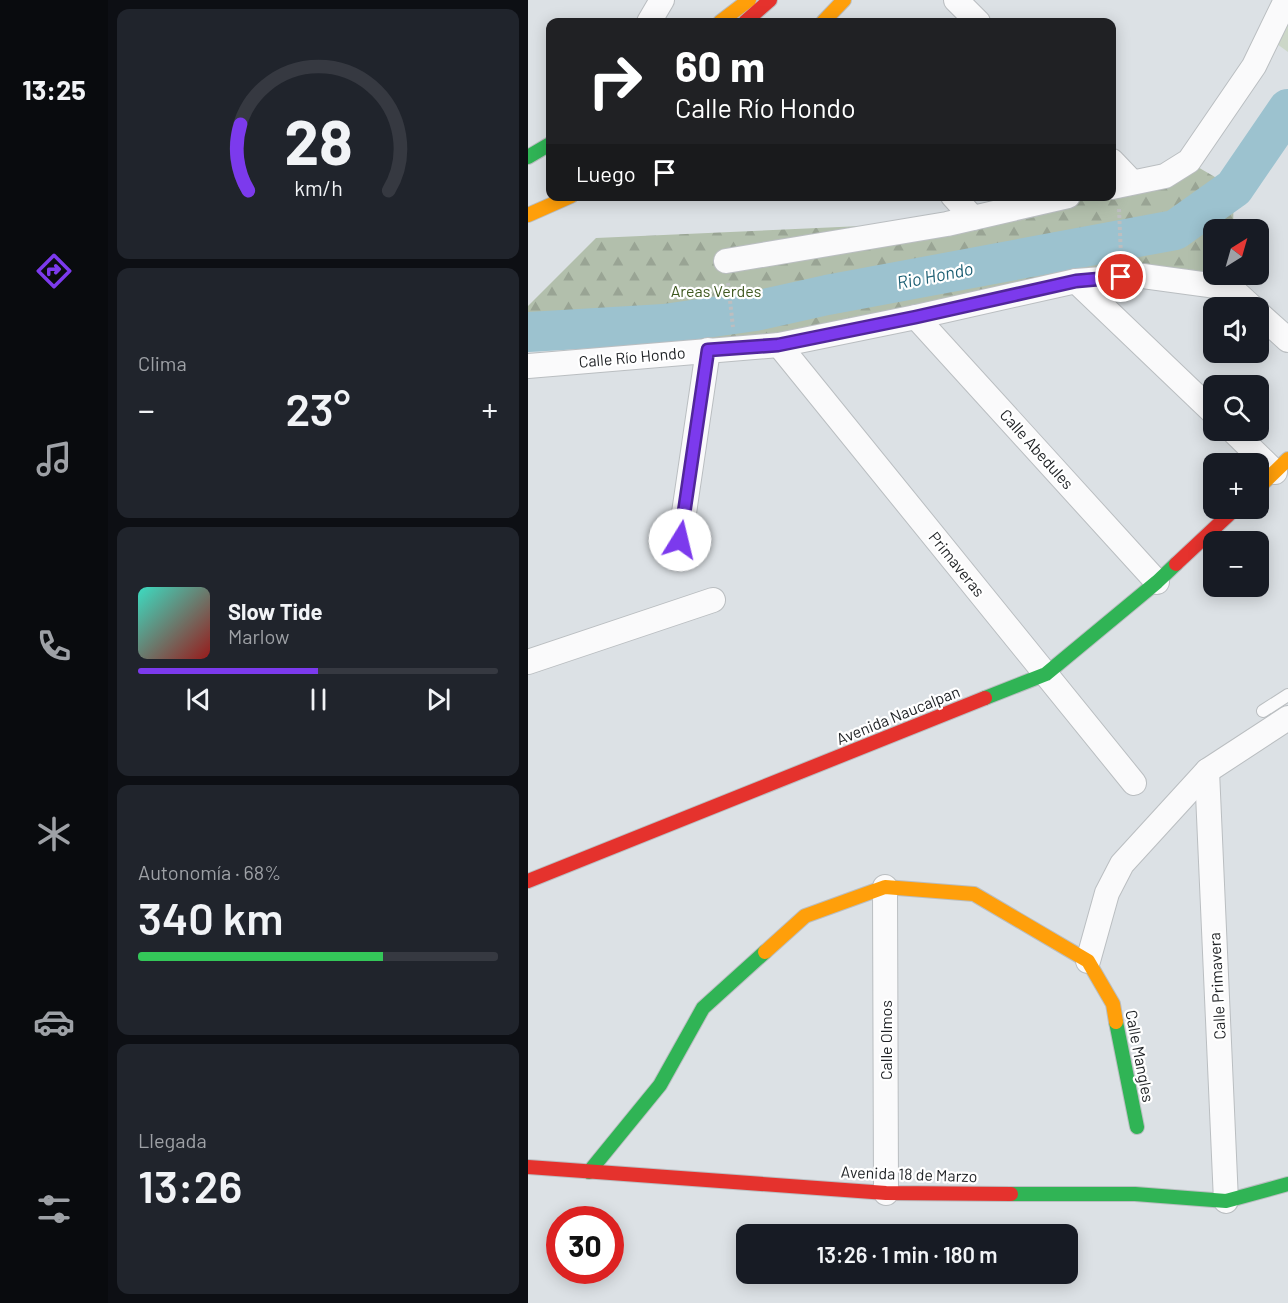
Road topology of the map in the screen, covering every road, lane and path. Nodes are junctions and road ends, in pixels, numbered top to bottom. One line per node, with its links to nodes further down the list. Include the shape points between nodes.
1 (662, 0): 7 (street)
2 (749, 0): 8 (street)
3 (771, 0): 9 (street)
4 (844, 0): 10 (street)
5 (956, 0): 11 (street)
6 (1286, 0): 15 (street, via 1254,66 1189,161 1165,176)
7 (651, 18)
8 (725, 18)
9 (751, 18)
10 (827, 18)
11 (974, 18)
12 (546, 146): 13 (street)
13 (528, 157)
14 (1116, 174): 15 (street)
15 (1121, 191): 21 (path)
16 (560, 201): 19 (street)
17 (958, 201): 20 (street)
18 (1046, 201): 20 (street)
19 (528, 215)
20 (973, 218): 22 (street)
21 (1121, 266)
22 (727, 270): 27 (path)
23 (1076, 281): 24 (street, Calle Río Hondo, via 1143,276 1232,288); 25 (street, Calle Río Hondo); 32 (street)
24 (1241, 297)
25 (916, 317): 29 (street, Calle Río Hondo); 37 (street, Calle Abedules)
26 (1269, 323): 28 (street)
27 (733, 330)
28 (1288, 340)
29 (778, 345): 30 (street, Calle Río Hondo); 40 (street, Primaveras)
30 (708, 350): 31 (street, Calle Río Hondo); 36 (street)
31 (528, 366)
32 (1203, 402)
33 (1243, 441): 34 (street)
34 (1274, 473)
35 (1224, 519): 37 (street, Avenida Naucalpan)
36 (680, 540)
37 (1157, 582): 40 (street, Avenida Naucalpan)
38 (713, 600): 39 (street)
39 (528, 662)
40 (1046, 674): 45 (street, Primaveras); 46 (street, Avenida Naucalpan)
41 (1288, 695): 42 (lane)
42 (1263, 711)
43 (1288, 718): 44 (street)
44 (1207, 771): 48 (street, via 1122,864 1107,893); 54 (street, Calle Primavera)
45 (1134, 783)
46 (528, 881)
47 (885, 887): 48 (street, via 974,894); 51 (street, via 806,916 703,1008 660,1085); 53 (street, Calle Olmos)
48 (1088, 961): 49 (street, Calle Mangles, via 1113,1004)
49 (1137, 1127)
50 (528, 1167): 51 (street, Avenida 18 de Marzo)
51 (589, 1172): 53 (street, Avenida 18 de Marzo)
52 (1288, 1184): 54 (street, Avenida 18 de Marzo)
53 (886, 1192): 54 (street, Avenida 18 de Marzo, via 1135,1194)
54 (1227, 1201)

